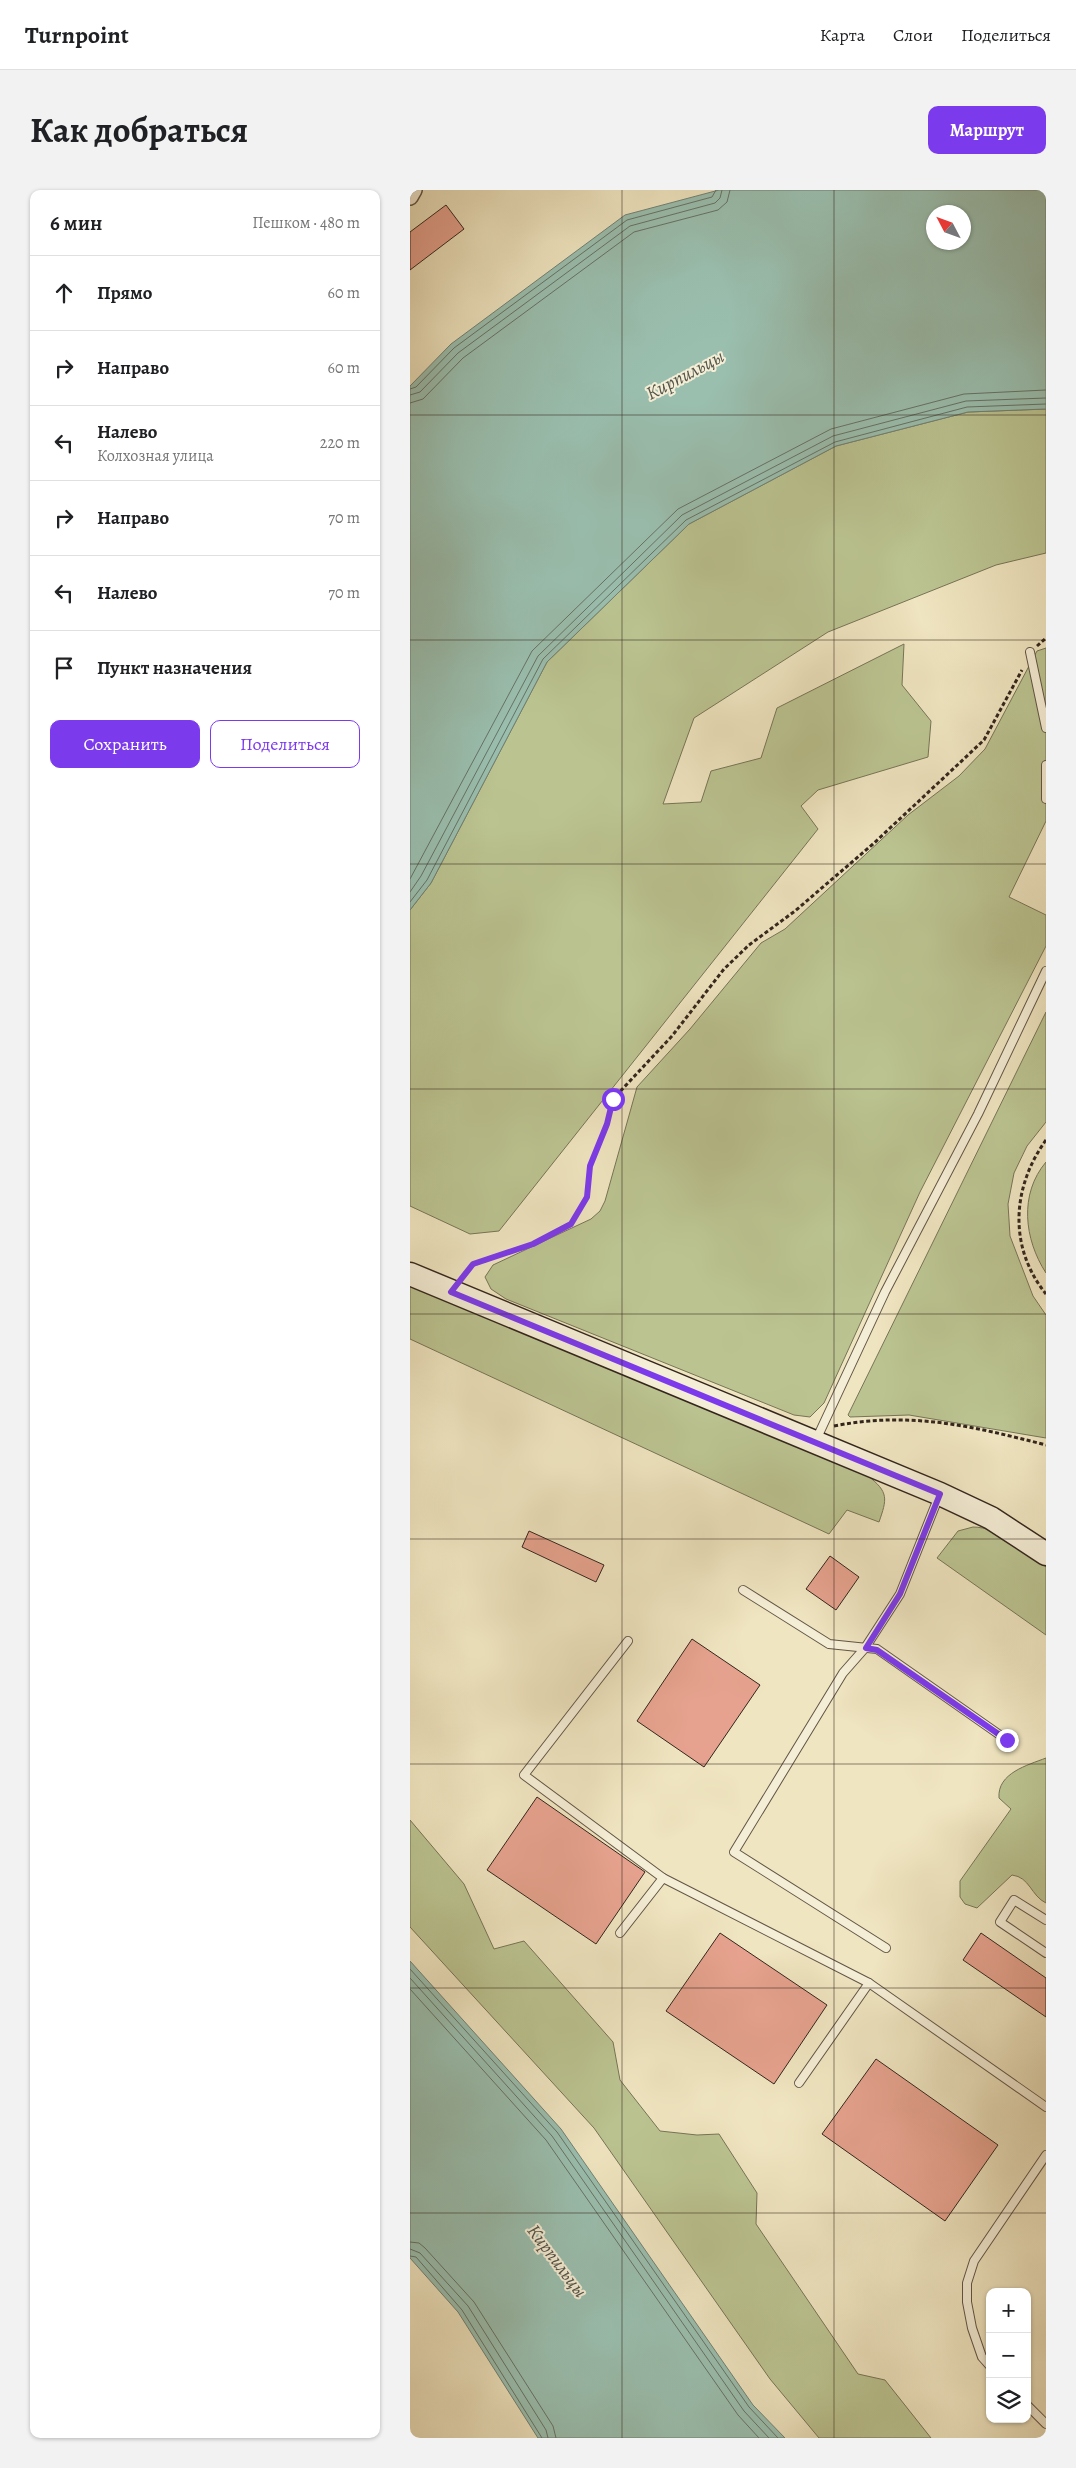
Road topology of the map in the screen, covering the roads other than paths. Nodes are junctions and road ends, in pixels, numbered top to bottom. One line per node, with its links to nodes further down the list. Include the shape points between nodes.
1 (414, 190): 2 (street)
2 (410, 197)
3 (1030, 652): 4 (lane)
4 (1046, 728)
5 (1046, 765): 6 (lane)
6 (1046, 799)
7 (1046, 971): 9 (lane, via 978,1114 885,1292)
8 (410, 1274): 9 (main road)
9 (818, 1435): 10 (main road)
10 (940, 1494): 11 (main road, via 991,1518); 14 (lane, via 900,1594)
11 (1046, 1554)
12 (743, 1590): 14 (lane, via 829,1644)
13 (628, 1641): 16 (lane, via 524,1776)
14 (866, 1648): 15 (lane, via 877,1650); 19 (lane, via 843,1673 734,1852)
15 (1007, 1740)
16 (663, 1878): 18 (lane); 21 (lane)
17 (1046, 1920): 20 (lane, via 1014,1900 1000,1922)
18 (620, 1934)
19 (886, 1948)
20 (1046, 1953)
21 (869, 1983): 22 (lane); 23 (lane)
22 (799, 2083)
23 (1046, 2107)
24 (1046, 2155): 25 (lane, via 974,2261 967,2283 972,2328)
25 (986, 2362)
26 (1031, 2409): 27 (lane)
27 (1046, 2424)

